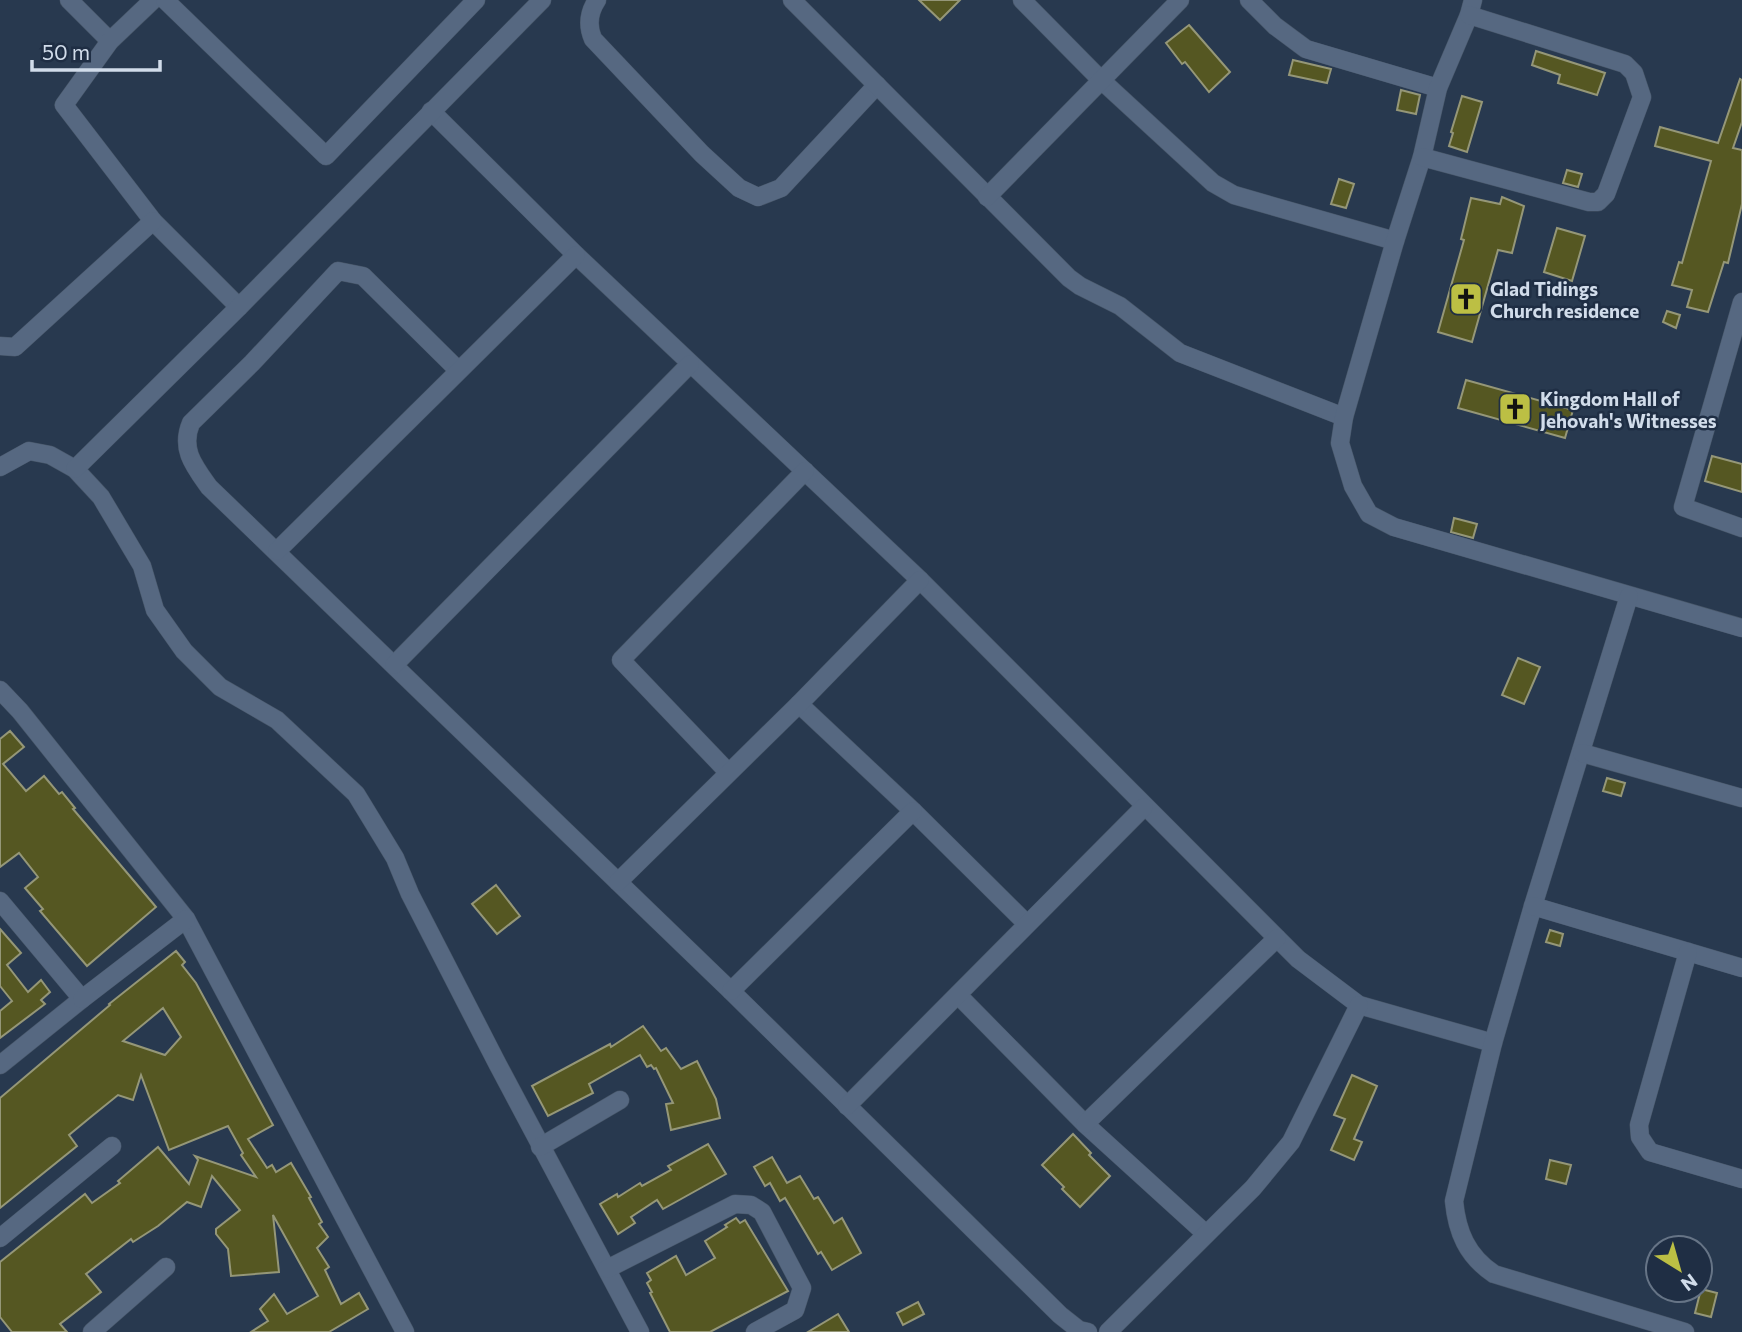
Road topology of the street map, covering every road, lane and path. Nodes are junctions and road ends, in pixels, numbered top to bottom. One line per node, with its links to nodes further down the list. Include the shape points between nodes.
1 (69, 0): 12 (street)
2 (153, 0): 12 (street)
3 (166, 0): 4 (street, via 326,156)
4 (476, 0)
5 (542, 0): 16 (street)
6 (597, 0): 14 (street, via 589,20 593,39 702,154 739,188 758,197 781,188)
7 (1022, 0): 13 (street)
8 (1180, 0): 13 (street)
9 (1249, 0): 15 (street, via 1306,49)
10 (797, 2): 14 (street)
11 (1471, 8): 15 (street); 17 (street, via 1625,64 1634,73 1642,97 1606,194 1598,202)
12 (110, 41): 19 (street, via 64,105)
13 (1100, 79): 18 (street); 20 (street, via 1213,183 1234,195)
14 (877, 85): 18 (street)
15 (1438, 88): 17 (street)
16 (431, 111): 21 (street); 23 (street)
17 (1422, 157): 20 (street)
18 (987, 197): 27 (street, via 1069,278 1120,306 1180,353)
19 (153, 221): 23 (street); 24 (street, via 15,347)
20 (1395, 241): 27 (street)
21 (576, 255): 25 (street); 26 (street)
22 (1742, 302): 31 (street, via 1683,507)
23 (239, 307): 29 (street)
24 (0, 345)
25 (690, 363): 30 (street); 36 (street)
26 (458, 370): 32 (street); 32 (street, via 363,276 338,271 191,423 187,434 186,449 209,487)
27 (1344, 417): 34 (street, via 1340,443 1353,486 1369,514 1380,522)
28 (0, 467): 29 (street, via 29,451 50,455)
29 (75, 469): 62 (street, via 101,497 142,566 155,610 184,651 220,687 277,720 356,794 395,858)
30 (805, 471): 33 (street); 40 (street, via 621,660)
31 (1742, 528)
32 (277, 551): 36 (street)
33 (920, 580): 38 (street); 42 (street)
34 (1629, 596): 35 (street); 39 (street)
35 (1742, 628)
36 (394, 665): 44 (street)
37 (0, 690): 47 (street)
38 (799, 704): 40 (street); 43 (street)
39 (1582, 753): 41 (street); 46 (street)
40 (728, 772): 44 (street)
41 (1742, 798)
42 (1144, 807): 48 (street); 49 (street)
43 (913, 811): 48 (street); 52 (street)
44 (618, 882): 52 (street)
45 (0, 901): 54 (street)
46 (1533, 906): 50 (street); 56 (street)
47 (186, 919): 54 (street); 69 (street)
48 (1027, 924): 53 (street)
49 (1277, 938): 55 (street); 60 (street)
50 (1688, 952): 51 (street); 63 (street, via 1639,1125 1640,1138 1650,1152)
51 (1742, 968)
52 (731, 991): 59 (street)
53 (958, 995): 59 (street); 60 (street)
54 (82, 999): 57 (street)
55 (1359, 1005): 56 (street); 64 (street, via 1291,1142)
56 (1493, 1043): 74 (street, via 1454,1200 1467,1247 1494,1274)
57 (0, 1065)
58 (620, 1100): 62 (street)
59 (847, 1106): 72 (street, via 1060,1315)
60 (1085, 1124): 64 (street)
61 (113, 1146): 65 (street)
62 (540, 1147): 67 (street)
63 (1742, 1179)
64 (1206, 1234): 73 (street)
65 (0, 1238)
66 (166, 1267): 68 (street)
67 (607, 1269): 70 (street); 71 (street, via 735,1204 751,1205 762,1212 802,1288 795,1310)
68 (92, 1332)
69 (405, 1332)
70 (640, 1332)
71 (755, 1332)
72 (1088, 1332)
73 (1108, 1332)
74 (1685, 1332)

